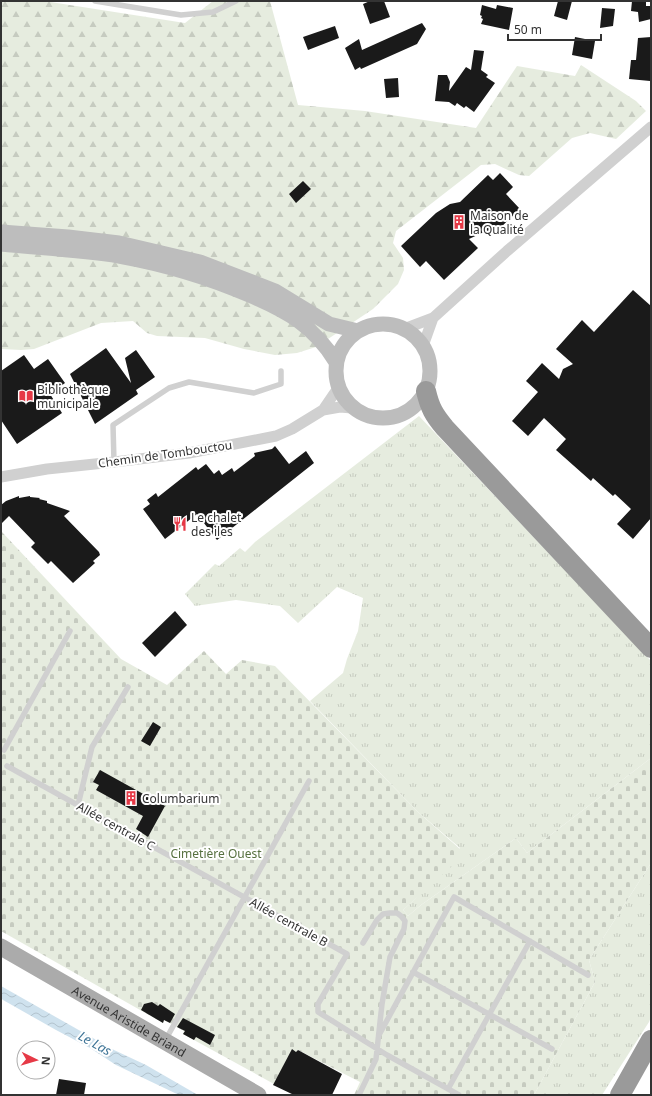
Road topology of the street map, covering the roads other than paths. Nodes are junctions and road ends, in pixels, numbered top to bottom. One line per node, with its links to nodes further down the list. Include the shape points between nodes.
1 (95, 1): 2 (lane, via 181,15 213,12)
2 (236, 1)
3 (651, 127): 6 (street)
4 (1, 232): 8 (main road, via 119,243 200,262 275,291 329,324)
5 (1, 244): 10 (main road, via 117,256 160,265 229,286 305,324 320,339)
6 (433, 318): 7 (street); 9 (street)
7 (404, 329): 8 (main road, via 381,324); 9 (main road, via 415,336)
8 (358, 331): 10 (main road, via 344,344)
9 (423, 346): 13 (main road, via 430,368)
10 (336, 362): 12 (main road)
11 (281, 371): 16 (lane, via 281,384 254,393 189,382 169,388 113,425)
12 (338, 388): 14 (main road); 15 (street, Chemin de Tombouctou)
13 (426, 391): 14 (main road, via 413,408 393,418 371,418); 19 (highway, via 434,415 445,428)
14 (352, 408): 15 (street, Chemin de Tombouctou)
15 (323, 410): 16 (street, Chemin de Tombouctou, via 292,430 276,436 189,453)
16 (114, 462): 17 (street, Chemin de Tombouctou)
17 (1, 477)
18 (70, 631): 21 (lane)
19 (651, 648)
20 (128, 687): 24 (lane, via 92,746)
21 (4, 750)
22 (7, 766): 24 (lane, Allée centrale C)
23 (309, 781): 25 (lane)
24 (78, 805): 25 (lane, Allée centrale C)
25 (245, 897): 34 (lane); 35 (lane, Allée centrale B, via 346,954 318,1004 318,1012)
26 (530, 941): 29 (lane, via 454,897); 30 (lane); 31 (lane)
27 (363, 943): 32 (lane, via 376,920 383,914 397,913 402,916 405,921 404,929 390,957)
28 (1, 947): 34 (main road, Avenue Aristide Briand)
29 (413, 972): 31 (lane); 32 (lane)
30 (588, 975)
31 (489, 1014): 36 (lane); 37 (lane)
32 (379, 1035): 35 (lane)
33 (651, 1040): 41 (highway)
34 (164, 1041): 38 (main road, Avenue Aristide Briand)
35 (377, 1049): 37 (lane); 39 (lane, via 376,1059)
36 (552, 1049)
37 (448, 1089): 40 (lane)
38 (258, 1095)
39 (359, 1095)
40 (459, 1095)
41 (620, 1095)

